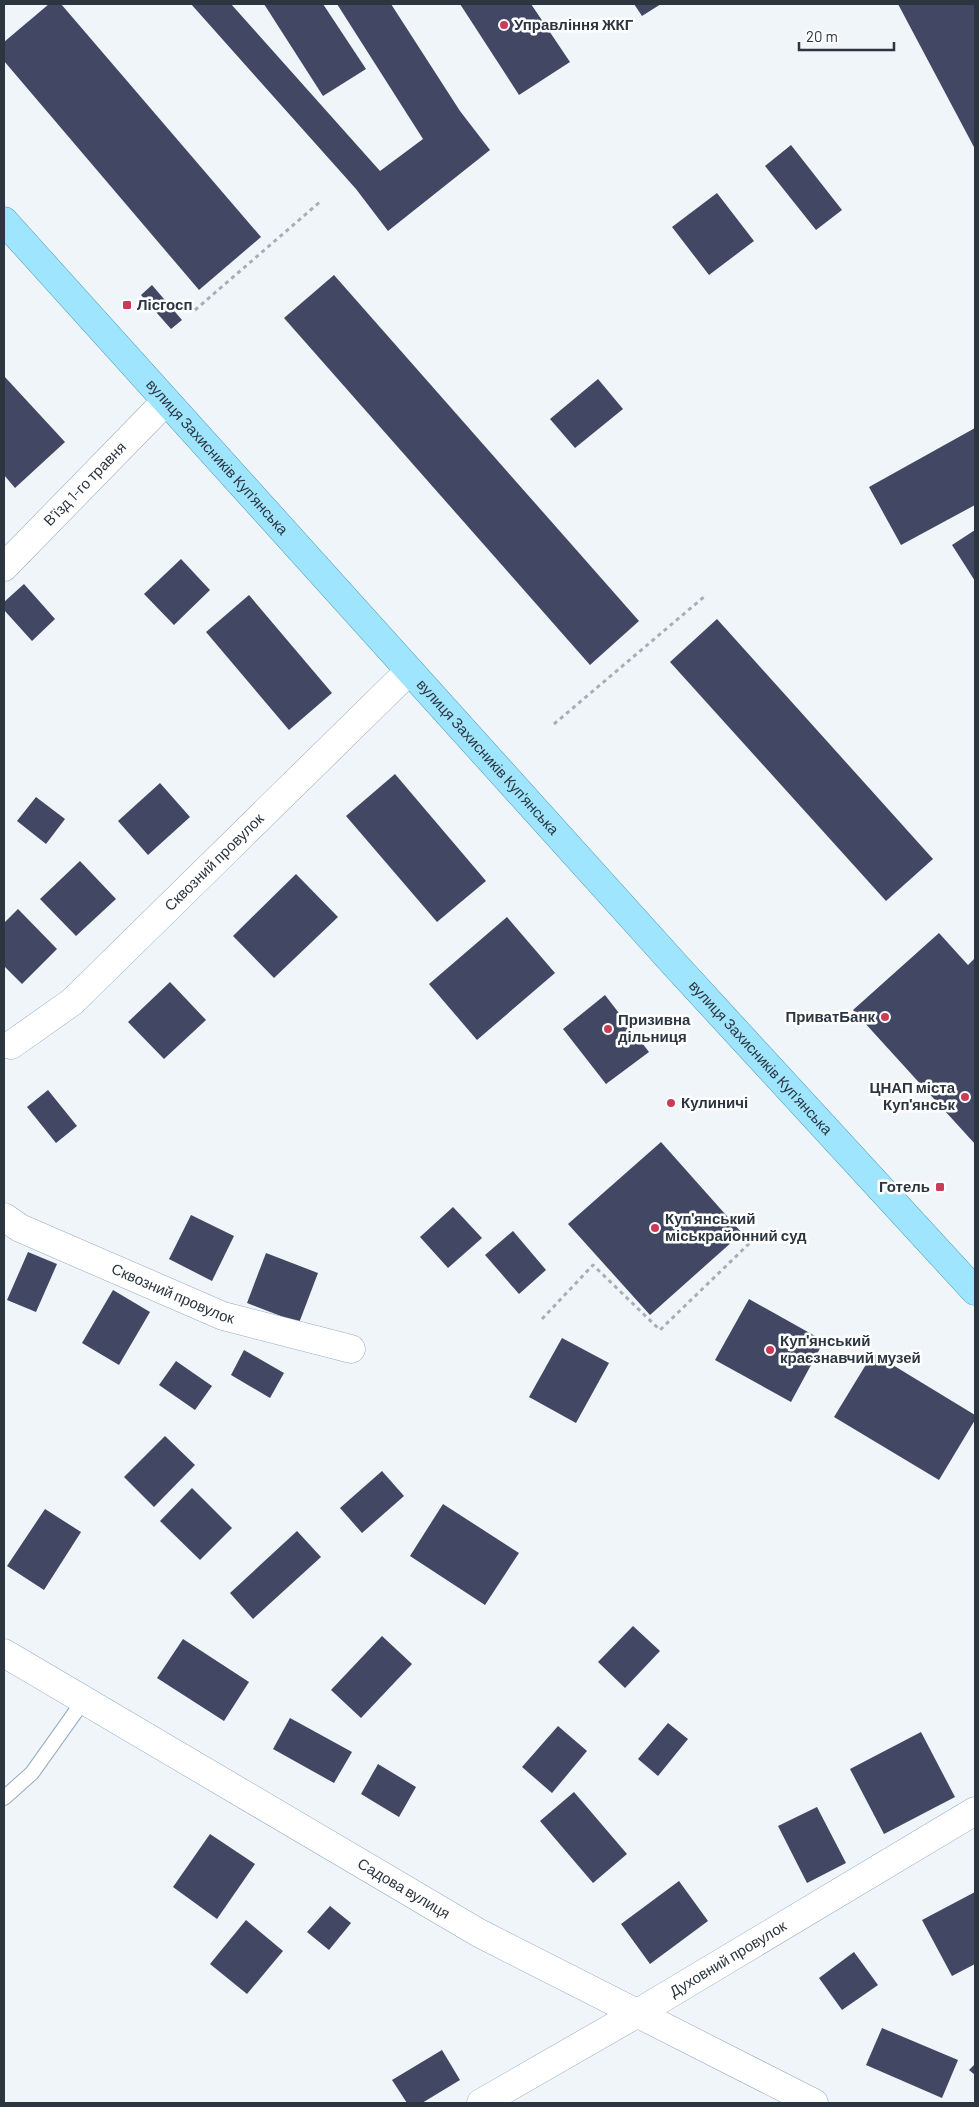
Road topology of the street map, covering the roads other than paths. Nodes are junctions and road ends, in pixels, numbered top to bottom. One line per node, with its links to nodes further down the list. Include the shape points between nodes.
1 (4, 222): 2 (main road, вулиця Захисників Куп'янська)
2 (166, 401): 3 (street, В'їзд 1-го травня); 4 (main road, вулиця Захисників Куп'янська)
3 (4, 567)
4 (409, 670): 5 (street, Сквозний провулок, via 72,1002); 7 (main road, вулиця Захисників Куп'янська)
5 (11, 1045)
6 (4, 1217): 8 (street, Сквозний провулок, via 20,1228 223,1316)
7 (975, 1291)
8 (352, 1348)
9 (4, 1653): 10 (street, Садова вулиця)
10 (84, 1700): 11 (lane, via 32,1772); 13 (street, Садова вулиця, via 479,1933)
11 (4, 1798)
12 (975, 1811): 13 (street, Духовний провулок)
13 (636, 2014): 14 (street, Духовний провулок); 15 (street, Садова вулиця)
14 (481, 2103)
15 (814, 2103)

